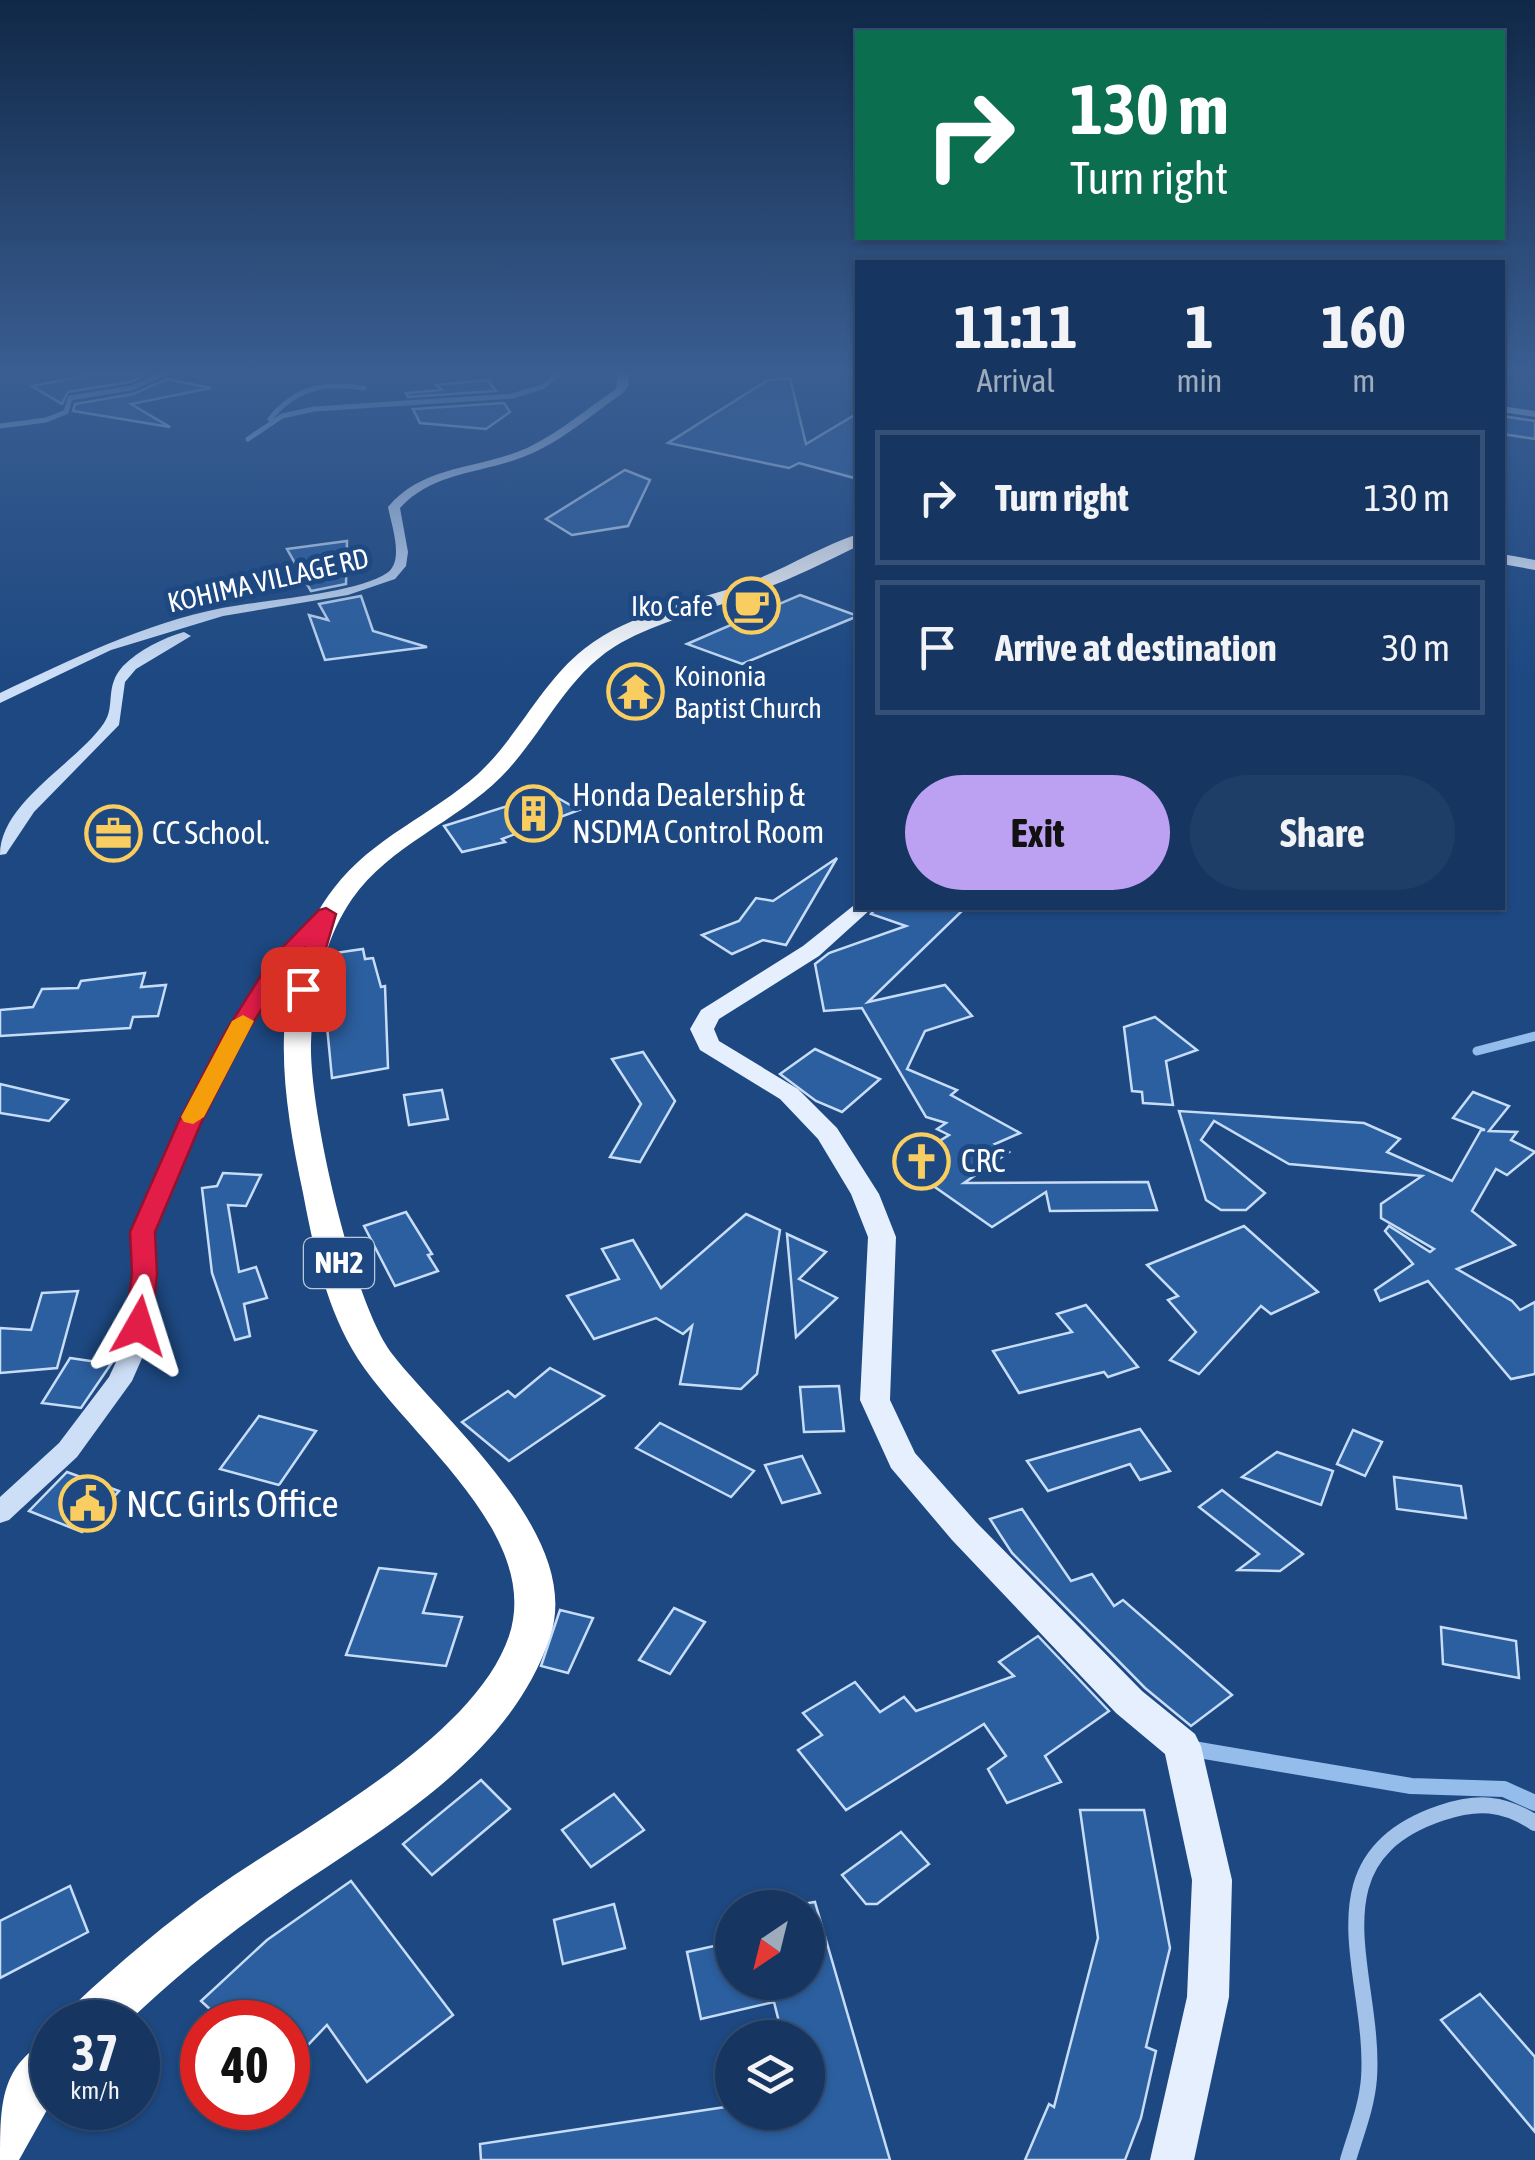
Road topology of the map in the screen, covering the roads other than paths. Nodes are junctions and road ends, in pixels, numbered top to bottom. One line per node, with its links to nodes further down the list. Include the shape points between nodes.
1 (451, 475): 5 (main road, KOHIMA VILLAGE RD, via 403,494 394,507 402,552 391,576)
2 (855, 540): 9 (highway, NH2, via 591,654 481,784 378,857)
3 (1505, 560): 4 (main road)
4 (1535, 565)
5 (261, 606): 6 (main road, KOHIMA VILLAGE RD, via 106,647); 7 (main road, via 165,643 131,666 118,682 114,722 28,809)
6 (0, 698)
7 (0, 850)
8 (859, 910): 15 (main road, via 811,951 709,1015 702,1029 709,1045 788,1094 815,1120 865,1194 882,1237 875,1400 902,1460 1129,1702 1182,1746 1212,1880 1208,1997)
9 (326, 914): 10 (main road, via 283,958 190,1123 143,1232 143,1304 120,1381 68,1450); 12 (highway, NH2, via 303,989 296,1067 319,1198 374,1357 516,1537 536,1594 532,1634 484,1717 422,1773 202,1928)
10 (0, 1513)
11 (1535, 1823): 16 (street, via 1506,1803 1468,1806 1423,1817 1374,1849 1361,1874 1354,1914 1369,2077)
12 (119, 2000)
13 (26, 2085): 14 (highway)
14 (0, 2142)
15 (1172, 2160)
16 (1348, 2160)

